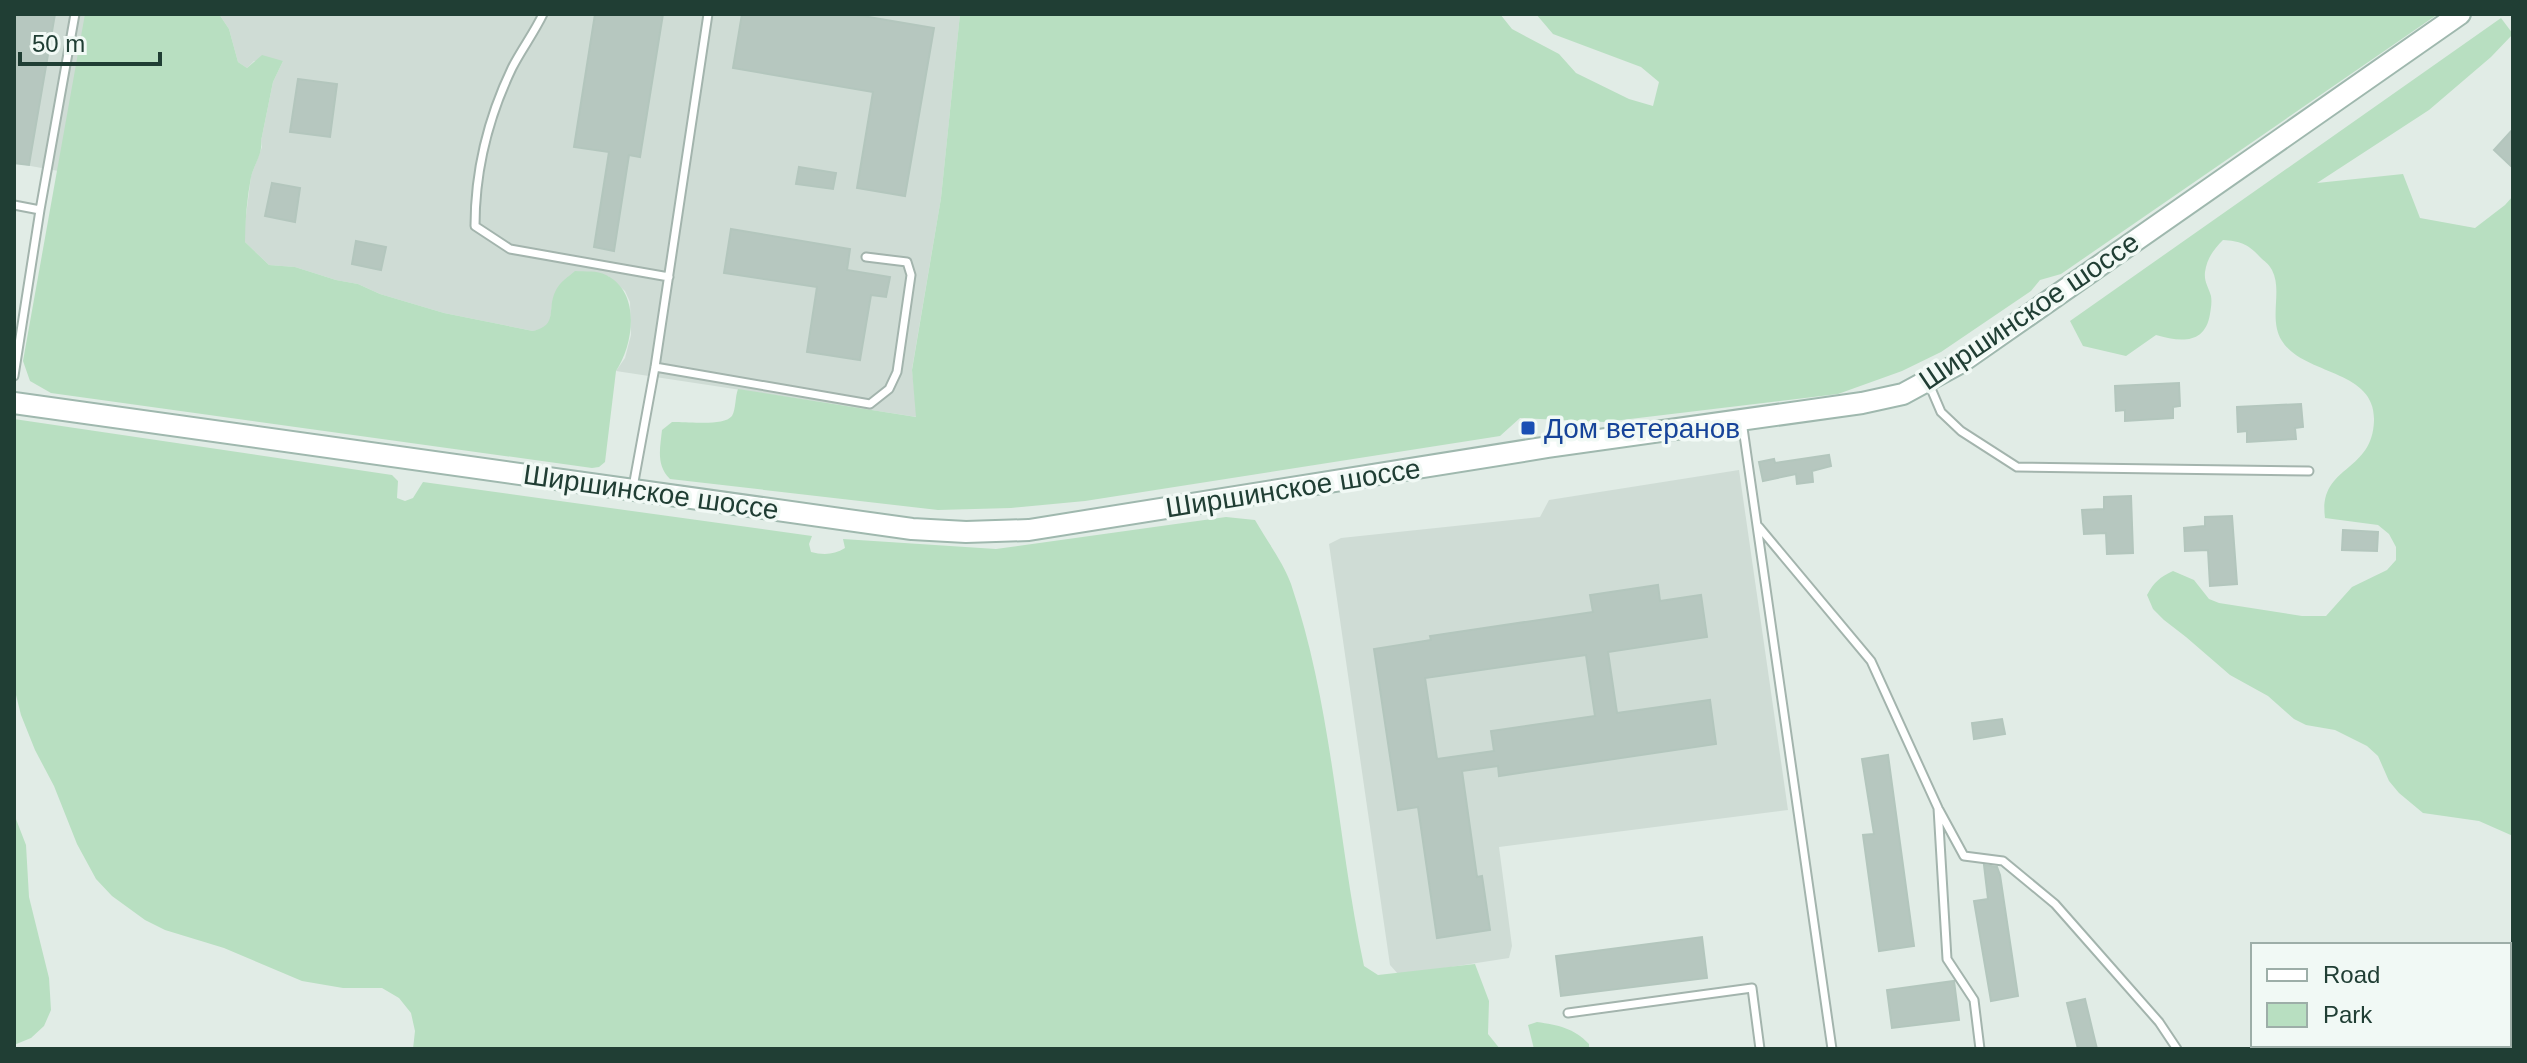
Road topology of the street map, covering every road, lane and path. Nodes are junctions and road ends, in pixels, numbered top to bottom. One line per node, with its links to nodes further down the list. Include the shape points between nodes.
1 (75, 14): 6 (lane)
2 (543, 14): 8 (lane, via 512,68 488,130 475,193 475,226 510,249)
3 (708, 14): 8 (lane)
4 (2460, 14): 11 (main road, Ширшинское шоссе)
5 (14, 205): 6 (lane)
6 (40, 210): 10 (lane)
7 (866, 257): 9 (lane, via 907,262 911,275 897,372 889,389 870,404)
8 (669, 277): 9 (lane)
9 (655, 367): 15 (lane)
10 (14, 376)
11 (1928, 382): 13 (main road, Ширшинское шоссе, via 1862,403); 14 (lane, via 1941,412 2017,467)
12 (14, 403): 15 (main road, Ширшинское шоссе)
13 (1742, 419): 15 (main road, Ширшинское шоссе, via 1029,530 912,529); 16 (lane)
14 (2309, 471)
15 (632, 489)
16 (1757, 525): 17 (lane, via 1871,661); 20 (lane)
17 (1938, 808): 21 (lane, via 1947,959 1974,1000); 22 (lane, via 1964,856 2003,861 2055,904)
18 (1568, 1013): 19 (lane, via 1752,988)
19 (1760, 1049)
20 (1832, 1049)
21 (1980, 1049)
22 (2177, 1049)

